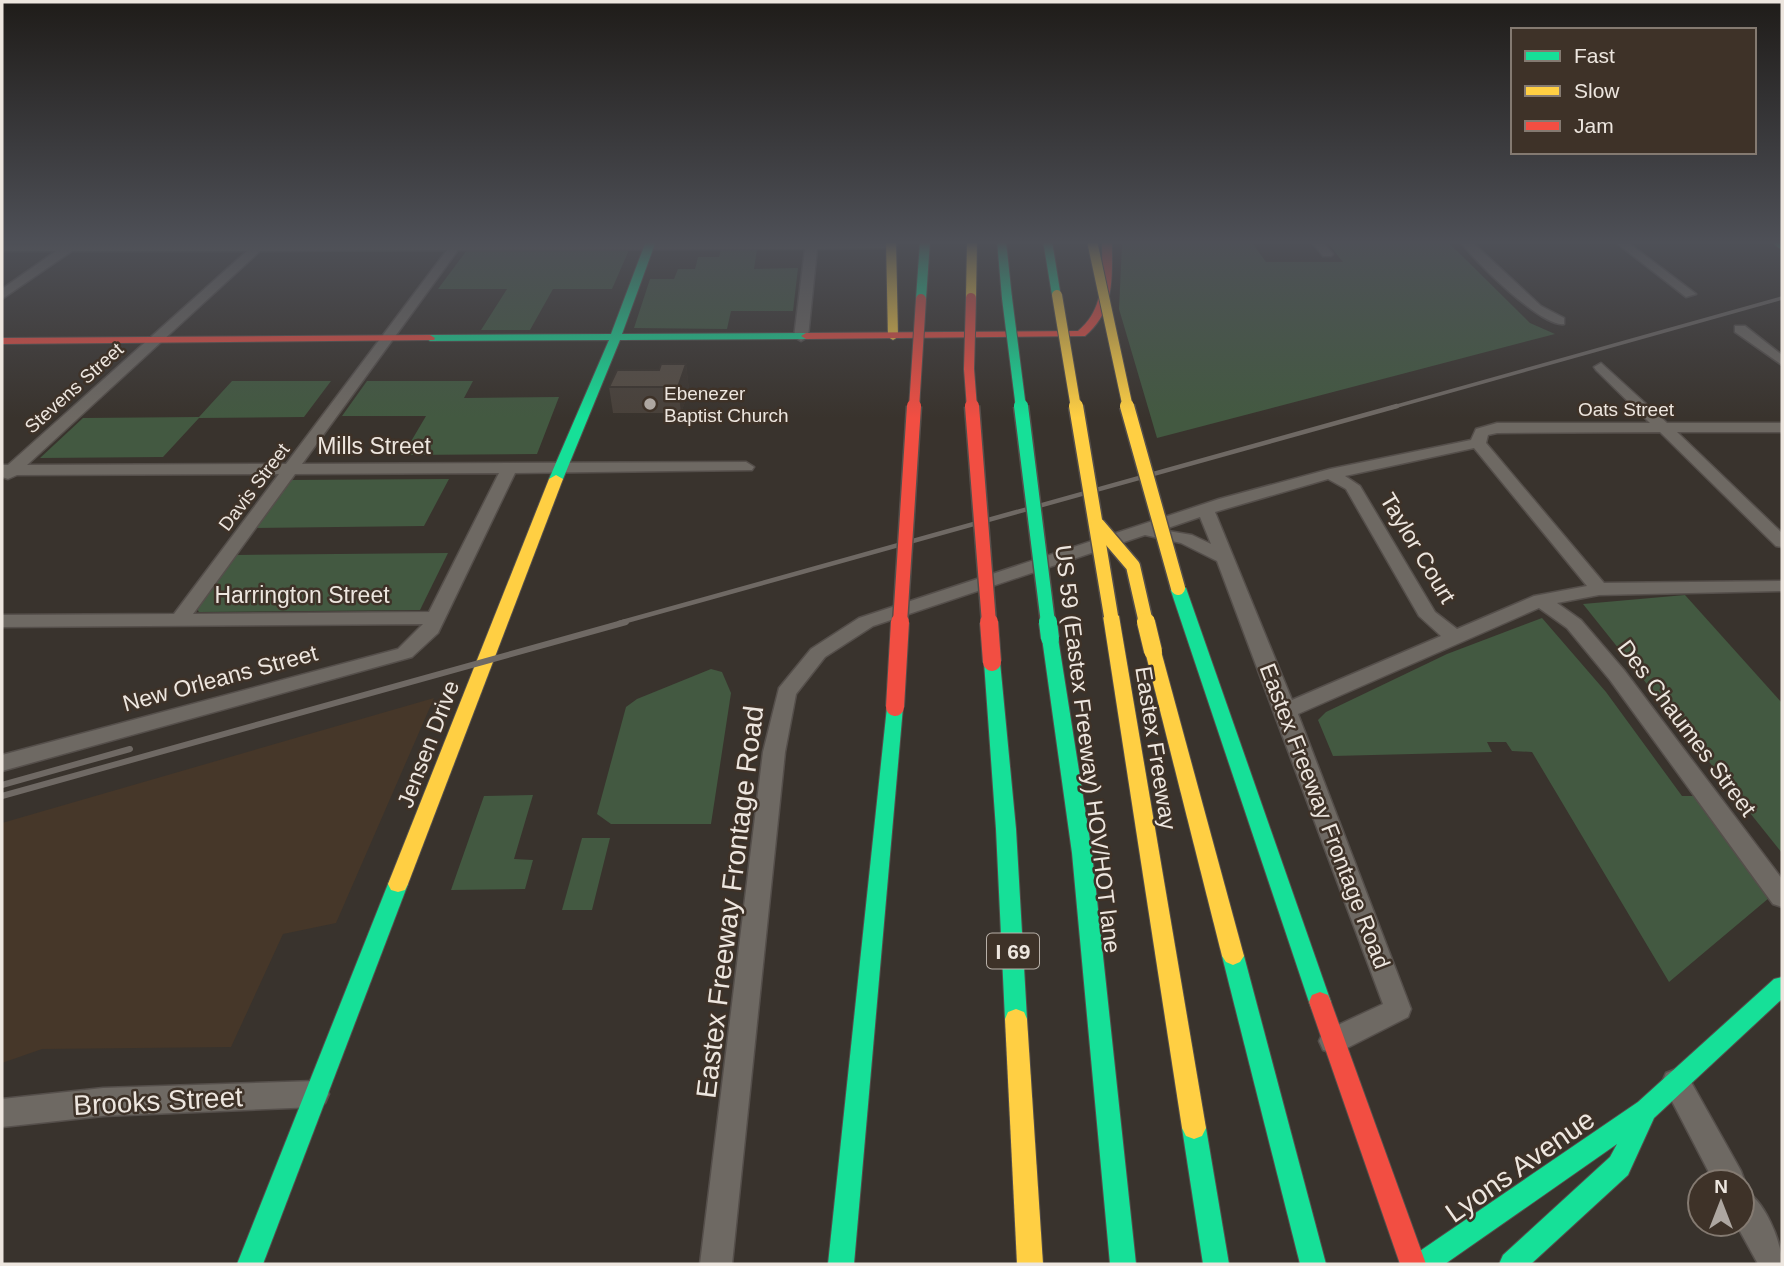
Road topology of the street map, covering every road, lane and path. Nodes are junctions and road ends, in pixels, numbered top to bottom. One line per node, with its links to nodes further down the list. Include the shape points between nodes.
1 (200, 300): 19 (street, Stevens Street)
2 (414, 300): 18 (street, Davis Street)
3 (629, 300): 17 (main road, Jensen Drive)
4 (805, 300): 15 (street)
5 (892, 300): 16 (main road)
6 (921, 300): 57 (main road, bridge, via 895,707)
7 (971, 300): 58 (main road, I 69, bridge, via 969,369 1006,829)
8 (1007, 300): 59 (main road, US 59 (Eastex Freeway) HOV/HOT lane, bridge, via 1082,853)
9 (1058, 300): 33 (main road, Eastex Freeway, bridge)
10 (1104, 300): 48 (main road, bridge, via 1124,394 1178,588)
11 (1104, 300): 16 (main road, via 1103,314 1095,326 1081,334)
12 (1527, 300): 13 (street)
13 (1559, 321)
14 (1740, 329): 21 (street)
15 (801, 337): 16 (main road); 17 (main road)
16 (893, 337)
17 (615, 338): 18 (main road); 28 (main road, Jensen Drive)
18 (385, 339): 19 (main road); 29 (street, Davis Street)
19 (157, 340): 20 (main road); 30 (street, Stevens Street)
20 (2, 341)
21 (1782, 361)
22 (1601, 367): 23 (street)
23 (1664, 428): 24 (street, Oats Street); 25 (street, Oats Street, via 1497,428 1481,432); 35 (street)
24 (1782, 428)
25 (1478, 443): 31 (street, Taylor Court); 38 (street)
26 (746, 467): 28 (street, Mills Street)
27 (509, 468): 28 (street, Mills Street); 29 (street, Mills Street); 40 (street)
28 (560, 468): 50 (main road, Jensen Drive)
29 (291, 469): 30 (street, Mills Street); 41 (street, Davis Street)
30 (5, 473)
31 (1330, 474): 32 (street, Taylor Court); 43 (street, Taylor Court, via 1352,486 1428,616)
32 (1206, 510): 34 (street, Eastex Freeway Frontage Road); 36 (street, Eastex Freeway Frontage Road)
33 (1098, 525): 60 (main road, Eastex Freeway, bridge); 61 (main road, bridge, via 1133,566)
34 (1142, 531): 36 (street, Eastex Freeway Frontage Road, via 1186,539); 56 (street, Eastex Freeway Frontage Road, via 866,622 818,653 786,693 774,752)
35 (1782, 542)
36 (1223, 557): 44 (street, Eastex Freeway Frontage Road)
37 (1782, 586): 38 (street)
38 (1600, 589): 39 (street)
39 (1541, 600): 43 (street); 46 (street, Des Chaumes Street, via 1574,624 1617,675)
40 (436, 618): 41 (street, Harrington Street); 45 (street, New Orleans Street, via 428,633 405,653)
41 (179, 620): 42 (street, Harrington Street)
42 (2, 621)
43 (1454, 637): 44 (street, Taylor Court)
44 (1286, 711): 48 (street, Eastex Freeway Frontage Road, via 1398,1009)
45 (2, 764)
46 (1782, 897)
47 (1782, 986): 49 (main road, Lyons Avenue)
48 (1333, 1041): 62 (main road)
49 (1676, 1082): 51 (main road, Lyons Avenue); 53 (street)
50 (315, 1094): 52 (street, Brooks Street, via 103,1102); 55 (main road, Jensen Drive)
51 (1646, 1110): 63 (main road, Lyons Avenue); 64 (main road, Lyons Avenue, via 1619,1166)
52 (2, 1113)
53 (1722, 1168)
54 (1756, 1229): 65 (street)
55 (250, 1264)
56 (716, 1264)
57 (841, 1264)
58 (1030, 1264)
59 (1123, 1264)
60 (1216, 1264)
61 (1313, 1264)
62 (1413, 1264)
63 (1423, 1264)
64 (1513, 1264)
65 (1775, 1264)

